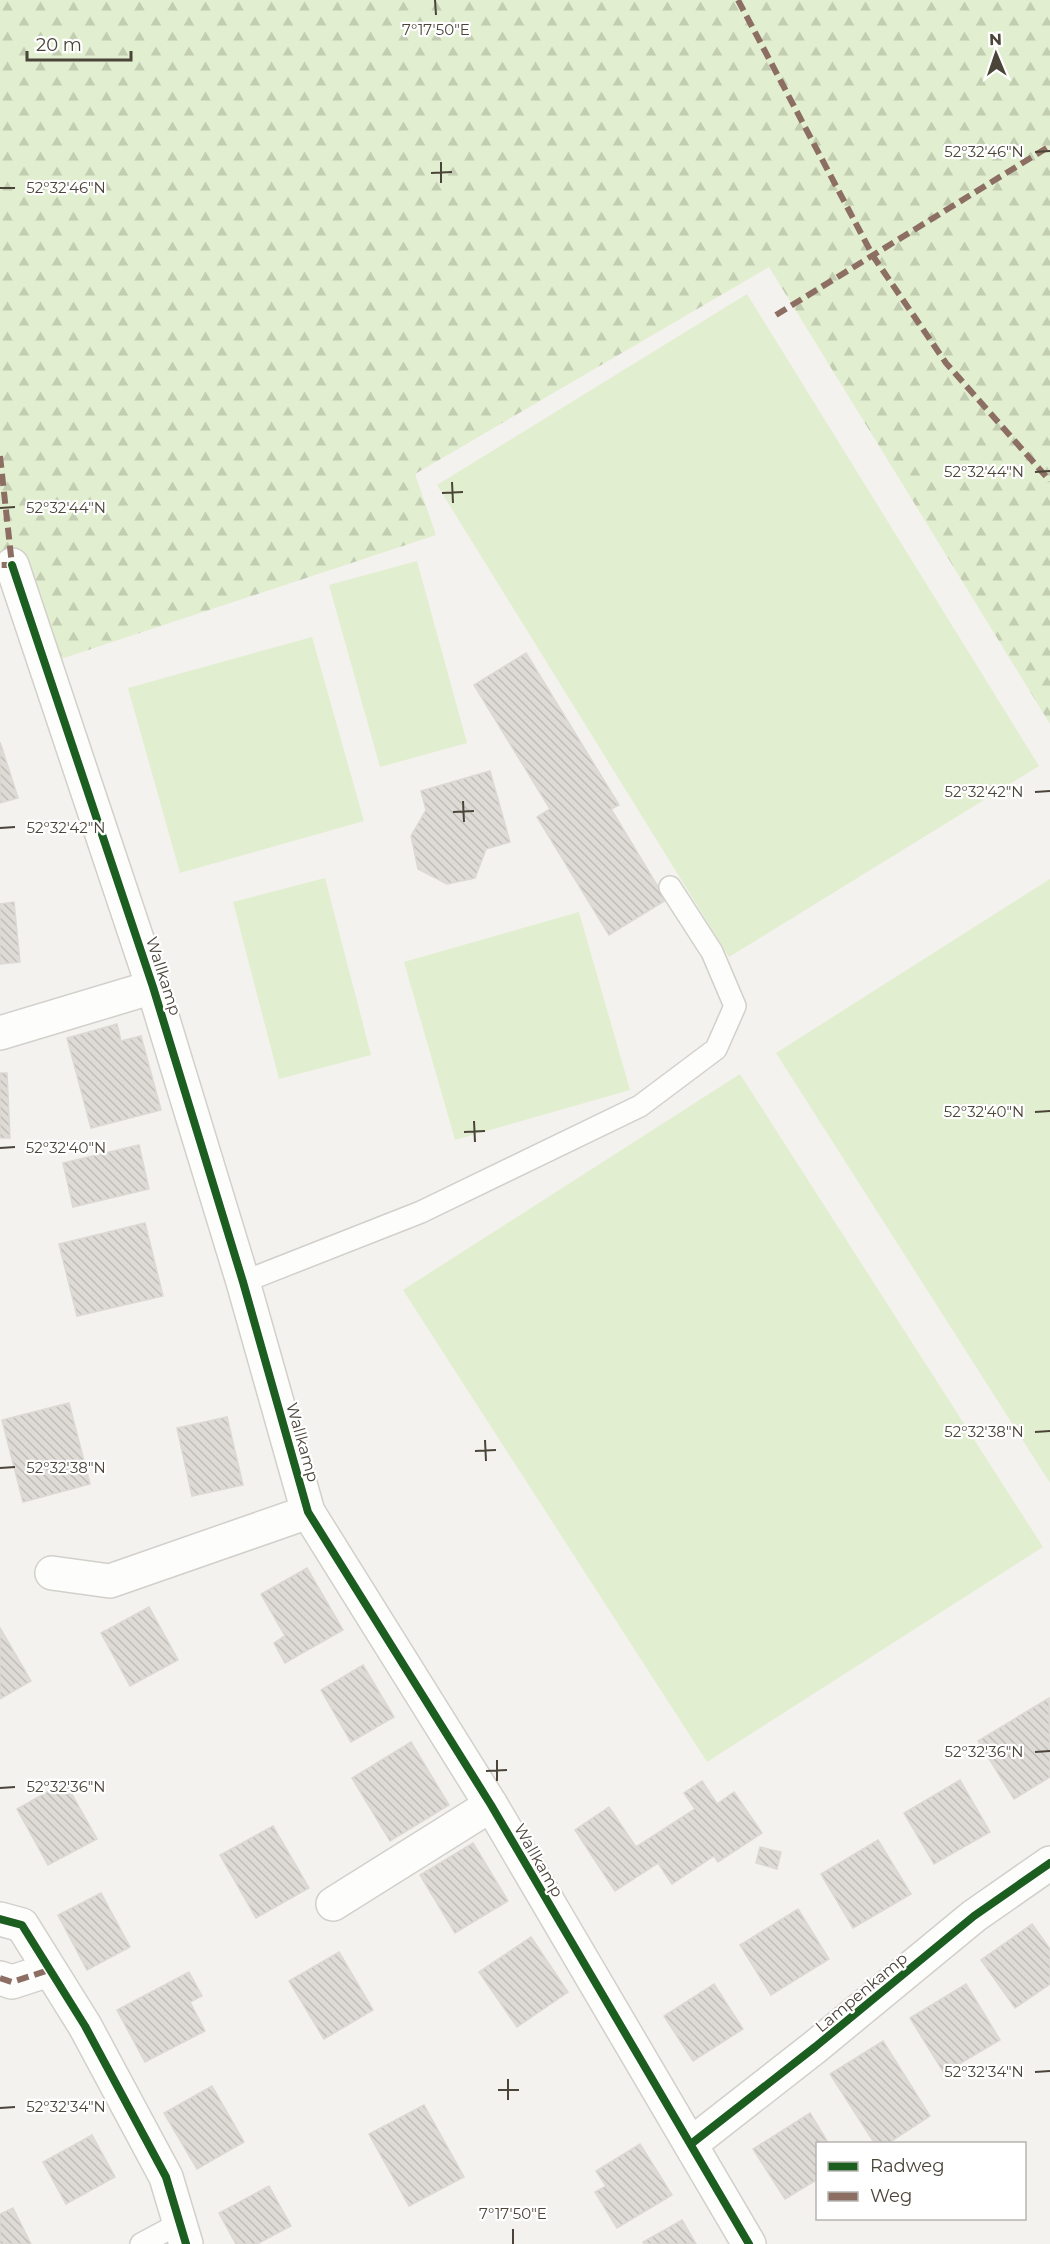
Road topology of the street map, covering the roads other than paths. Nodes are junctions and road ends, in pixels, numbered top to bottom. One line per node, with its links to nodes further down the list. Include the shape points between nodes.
1 (12, 566): 3 (street, Wallkamp)
2 (670, 887): 5 (lane, via 712,952 735,1006 716,1049 640,1106 421,1212)
3 (153, 987): 4 (street, Wallkamp); 5 (street, Wallkamp)
4 (0, 1033)
5 (243, 1282): 6 (street, Wallkamp)
6 (308, 1512): 7 (street, via 110,1581); 8 (street, Wallkamp)
7 (52, 1573)
8 (491, 1805): 10 (street); 14 (street, Wallkamp)
9 (1050, 1863): 14 (street, Lampenkamp, via 974,1916)
10 (333, 1904)
11 (0, 1919): 12 (street, via 22,1925)
12 (49, 1970): 13 (street, via 12,1982); 15 (street, via 85,2026 166,2177)
13 (0, 1978)
14 (691, 2144): 17 (street, Wallkamp)
15 (183, 2233): 16 (lane)
16 (141, 2244)
17 (749, 2244)

